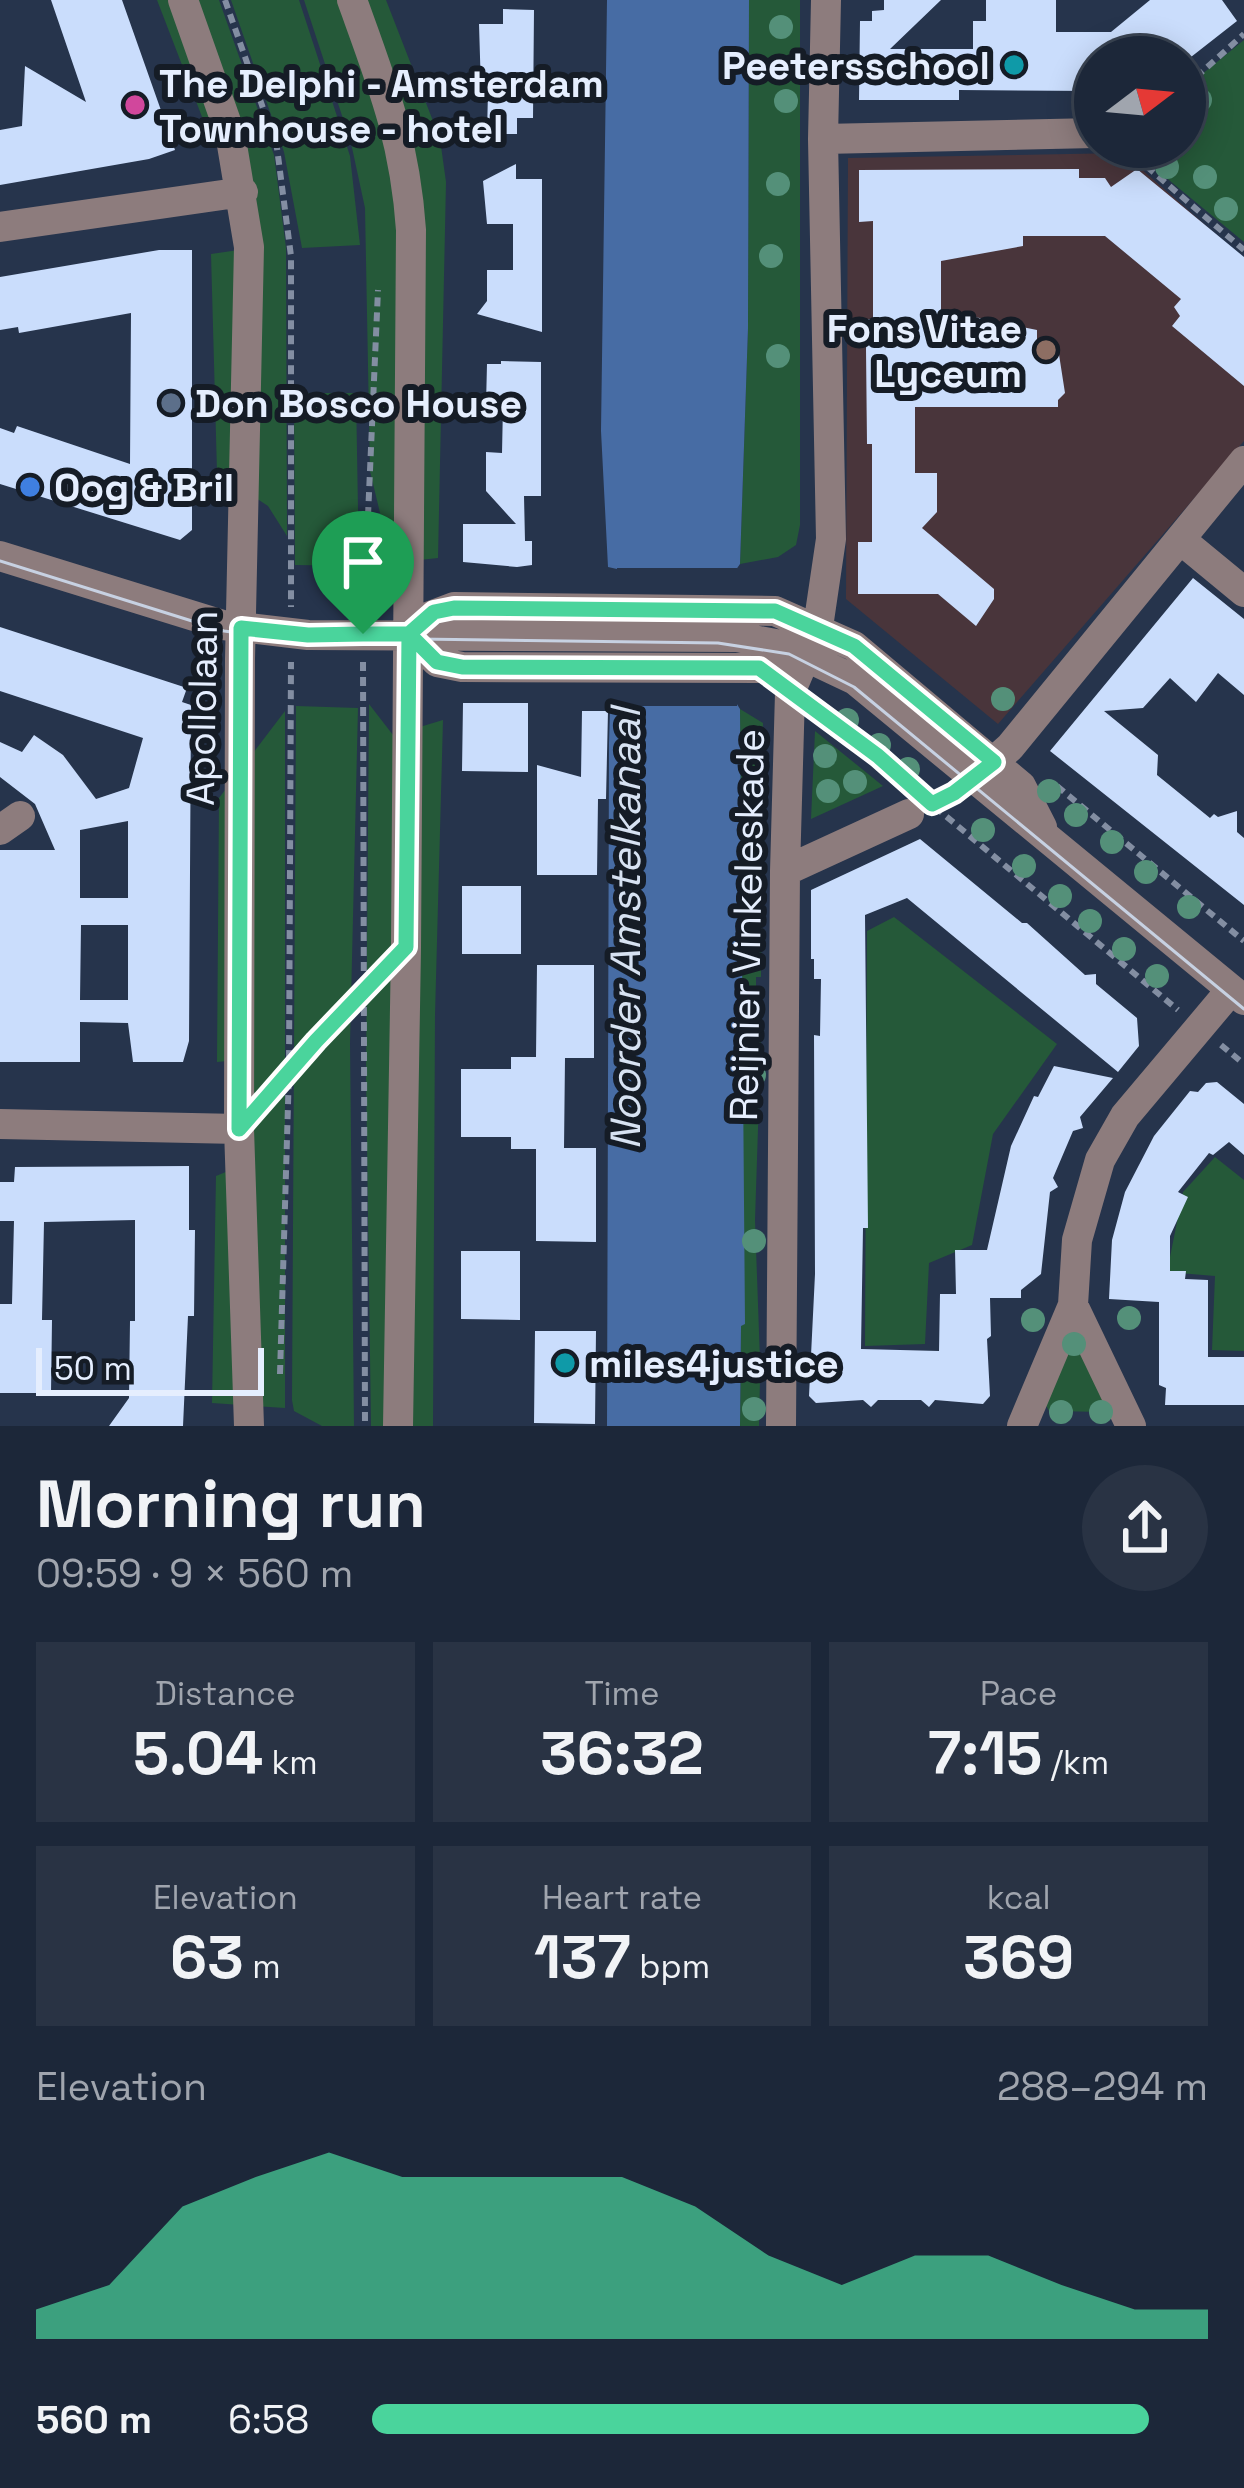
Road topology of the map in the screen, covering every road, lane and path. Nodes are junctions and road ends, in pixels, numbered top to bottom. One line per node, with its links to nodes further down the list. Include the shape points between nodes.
1 (183, 0): 10 (street, Apollolaan)
2 (225, 0): 20 (path, via 277,148 291,256)
3 (352, 0): 22 (street, via 407,175)
4 (826, 0): 8 (street, Reijnier Vinkeleskade)
5 (1244, 34): 6 (path)
6 (1206, 68)
7 (1074, 133): 8 (street)
8 (823, 139): 19 (street, Reijnier Vinkeleskade, via 831,539)
9 (1148, 168): 12 (path)
10 (243, 192): 11 (street); 18 (street, Apollolaan, via 249,247)
11 (0, 227)
12 (1244, 250)
13 (378, 278): 21 (path)
14 (1244, 461): 15 (street)
15 (1181, 540): 17 (street); 25 (street)
16 (0, 556): 18 (street)
17 (1244, 592)
18 (241, 628): 20 (street); 35 (street, Apollolaan)
19 (816, 629): 23 (street, via 781,645); 24 (street, Reijnier Vinkeleskade); 25 (street, via 855,680)
20 (291, 633): 21 (street); 33 (path)
21 (363, 634): 22 (street); 29 (path)
22 (409, 634): 23 (street, via 434,612 454,608); 23 (street, via 437,662 462,667 617,668); 28 (street)
23 (736, 638)
24 (790, 693): 26 (path); 27 (street, Reijnier Vinkeleskade)
25 (985, 770): 26 (path); 30 (street, via 1048,840)
26 (918, 802): 27 (street); 31 (path)
27 (785, 871): 41 (street, Reijnier Vinkeleskade)
28 (406, 947): 29 (path); 40 (street)
29 (362, 992): 33 (path); 39 (path)
30 (1238, 995): 31 (street)
31 (1201, 1029): 32 (path); 36 (street, via 1125,1116 1100,1160 1077,1240)
32 (1244, 1064)
33 (289, 1072): 35 (path); 37 (path)
34 (0, 1124): 35 (street)
35 (239, 1129): 38 (street, Apollolaan)
36 (1073, 1305): 42 (street); 43 (street)
37 (280, 1379)
38 (250, 1426)
39 (364, 1426)
40 (398, 1426)
41 (782, 1426)
42 (1022, 1426)
43 (1131, 1426)

